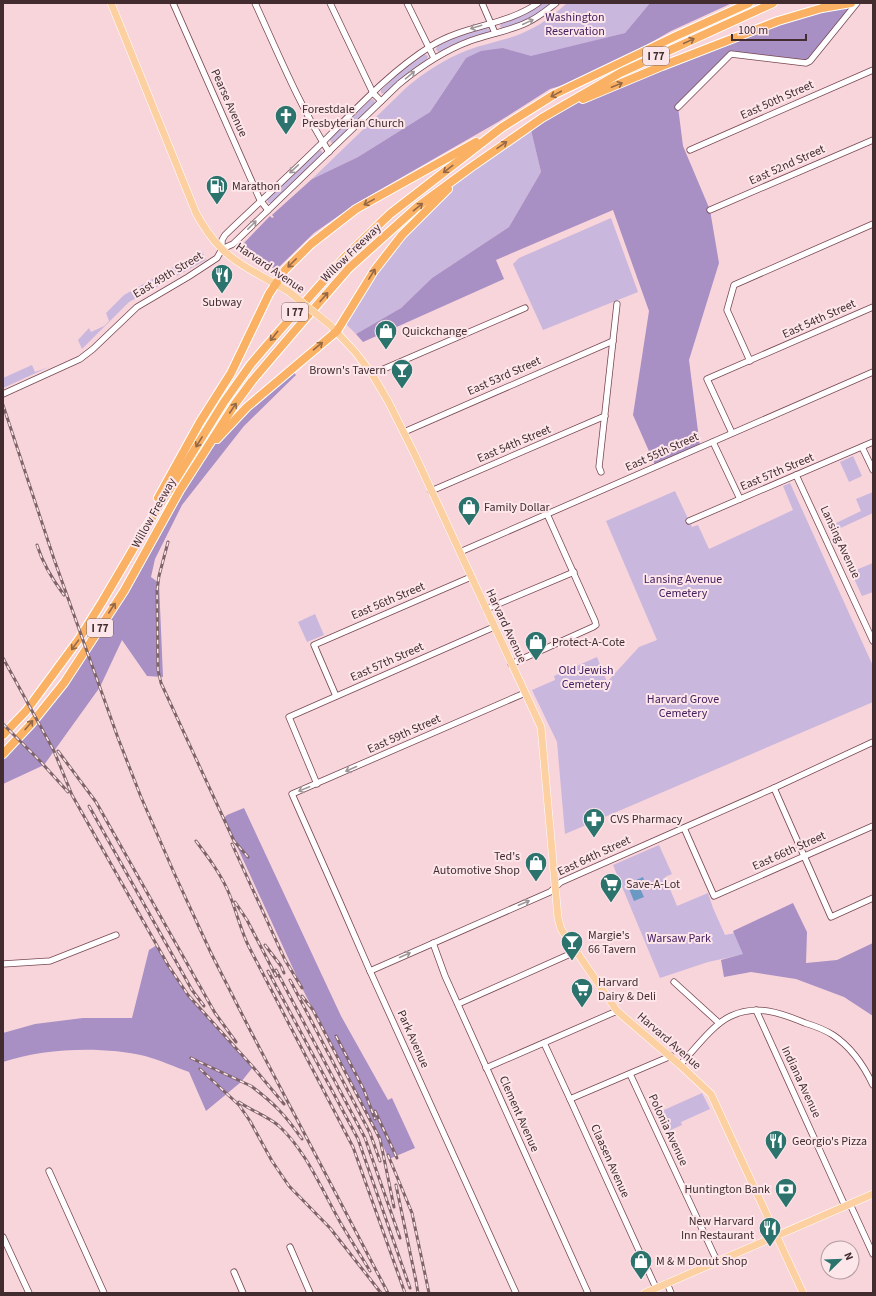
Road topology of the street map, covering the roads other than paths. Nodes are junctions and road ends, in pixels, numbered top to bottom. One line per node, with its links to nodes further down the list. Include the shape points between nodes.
1 (112, 3): 32 (main road, Harvard Avenue, via 196,213)
2 (173, 3): 28 (street, Pearse Avenue)
3 (255, 3): 24 (street)
4 (330, 3): 18 (street)
5 (407, 3): 15 (street)
6 (482, 3): 13 (street)
7 (538, 3): 13 (street, via 509,18)
8 (556, 3): 14 (street, one-way to 8, via 528,23)
9 (749, 3): 22 (highway, Willow Freeway / I 77, one-way to 22, via 555,94)
10 (773, 3): 21 (highway, Willow Freeway / I 77, one-way to 10, via 620,73)
11 (851, 3): 21 (highway, one-way to 11, via 626,81 778,21 822,8)
12 (857, 3): 20 (street, via 810,61 806,63 731,54)
13 (491, 22): 14 (street); 15 (street, one-way to 15, via 461,32)
14 (495, 33): 16 (street)
15 (428, 48): 16 (street); 18 (street, via 402,67)
16 (434, 58): 19 (street, one-way to 16)
17 (873, 70): 25 (street, East 50th Street)
18 (374, 93): 19 (street); 24 (street)
19 (382, 101): 26 (street)
20 (678, 107)
21 (542, 118): 27 (highway, Willow Freeway / I 77, one-way to 21)
22 (501, 128): 33 (highway, one-way to 33, via 356,209 311,244); 57 (highway, Willow Freeway / I 77, one-way to 57, via 390,214 345,257 291,318 251,364 224,402)
23 (873, 140): 30 (street, East 52nd Street)
24 (323, 142): 26 (street); 28 (street, one-way to 28)
25 (690, 150)
26 (329, 152): 29 (street)
27 (470, 168): 37 (highway, one-way to 27, via 374,271 402,235); 49 (highway, Willow Freeway / I 77, one-way to 27, via 252,381 349,268 417,207)
28 (260, 200): 29 (street, Pearse Avenue); 32 (street, via 225,235)
29 (268, 210): 32 (street, one-way to 29, via 233,244)
30 (710, 210)
31 (873, 224): 39 (street, via 734,286 727,310)
32 (222, 249): 33 (main road, Harvard Avenue); 42 (street, East 49th Street, via 217,258 205,267 137,306 80,359)
33 (275, 284): 37 (main road, Harvard Avenue, bridge); 57 (highway, via 231,373 175,466)
34 (617, 304): 38 (street)
35 (873, 307): 39 (street, East 54th Street)
36 (525, 308): 41 (street)
37 (337, 331): 41 (main road, Harvard Avenue); 49 (highway, one-way to 37, via 247,407)
38 (613, 341): 43 (street); 44 (street, East 53rd Street)
39 (750, 361): 45 (street, East 54th Street, via 708,379)
40 (873, 372): 45 (street, East 55th Street)
41 (372, 374): 44 (main road, Harvard Avenue)
42 (3, 394)
43 (605, 416): 51 (street, via 599,467); 53 (street, East 54th Street)
44 (404, 432): 53 (main road, Harvard Avenue)
45 (732, 433): 46 (street, East 55th Street)
46 (714, 442): 54 (street); 55 (street, East 55th Street)
47 (873, 442): 48 (street, East 57th Street)
48 (862, 447): 50 (street); 52 (street, East 57th Street)
49 (204, 452): 69 (highway, Willow Freeway / I 77, one-way to 49, via 64,683 124,591)
50 (873, 470)
51 (601, 472)
52 (796, 475): 54 (street, East 57th Street); 63 (street, Lansing Avenue)
53 (431, 491): 58 (main road, Harvard Avenue)
54 (740, 499): 56 (street, East 57th Street)
55 (547, 514): 58 (street, East 55th Street); 59 (street)
56 (689, 521)
57 (142, 534): 67 (highway, Willow Freeway / I 77, one-way to 67, via 79,639 26,711)
58 (460, 552): 60 (main road, Harvard Avenue)
59 (574, 572): 61 (street); 64 (street, via 596,625)
60 (471, 577): 61 (main road, Harvard Avenue); 66 (street, East 56th Street, via 314,645)
61 (486, 609): 62 (main road, Harvard Avenue)
62 (494, 627): 64 (main road, Harvard Avenue); 66 (street, East 57th Street)
63 (873, 641)
64 (511, 664): 65 (main road, Harvard Avenue)
65 (524, 693): 70 (street, East 59th Street, one-way to 70); 76 (main road, Harvard Avenue, via 541,727)
66 (336, 696): 70 (street, East 57th Street, via 289,717)
67 (3, 734)
68 (873, 742): 71 (street, East 64th Street)
69 (3, 754)
70 (317, 784): 72 (street, East 59th Street, one-way to 72)
71 (774, 788): 74 (street, East 64th Street); 75 (street)
72 (292, 794): 82 (street, Park Avenue)
73 (873, 827): 75 (street, East 66th Street)
74 (684, 828): 75 (street, East 66th Street, via 714,896); 76 (street, East 64th Street, via 561,882)
75 (803, 856): 77 (street, via 831,917)
76 (555, 888): 79 (street, East 64th Street, one-way to 76); 80 (main road, Harvard Avenue, via 558,922)
77 (873, 898)
78 (116, 935): 81 (street, via 50,961)
79 (433, 943): 82 (street, East 64th Street, one-way to 79); 84 (street, Clement Avenue)
80 (577, 951): 84 (street); 86 (main road, Harvard Avenue)
81 (3, 964)
82 (370, 971): 110 (street, Park Avenue)
83 (674, 982): 87 (street)
84 (458, 1004): 91 (street, Clement Avenue)
85 (756, 1010): 87 (street, via 737,1014); 93 (street, via 785,1015 833,1035 859,1060); 97 (street, Indiana Avenue)
86 (617, 1011): 88 (street); 89 (main road, Harvard Avenue)
87 (720, 1023): 90 (street)
88 (544, 1043): 91 (street); 94 (street, Claasen Avenue)
89 (671, 1056): 90 (main road, Harvard Avenue); 92 (street)
90 (680, 1065): 98 (main road, Harvard Avenue, via 711,1094)
91 (486, 1068): 111 (street, Clement Avenue)
92 (630, 1074): 94 (street); 102 (street, Polonia Avenue)
93 (873, 1085)
94 (570, 1099): 105 (street, Claasen Avenue)
95 (49, 1171): 107 (street)
96 (873, 1194): 97 (main road)
97 (848, 1205): 98 (main road); 101 (street, Indiana Avenue)
98 (777, 1236): 102 (main road); 114 (main road, Harvard Avenue)
99 (3, 1237): 106 (street)
100 (290, 1246): 109 (street)
101 (873, 1254)
102 (717, 1261): 104 (main road)
103 (234, 1272): 108 (street)
104 (667, 1283): 105 (main road); 113 (street)
105 (656, 1288): 112 (main road)
106 (30, 1293)
107 (104, 1293)
108 (243, 1293)
109 (310, 1293)
110 (516, 1293)
111 (588, 1293)
112 (645, 1293)
113 (671, 1293)
114 (803, 1293)

